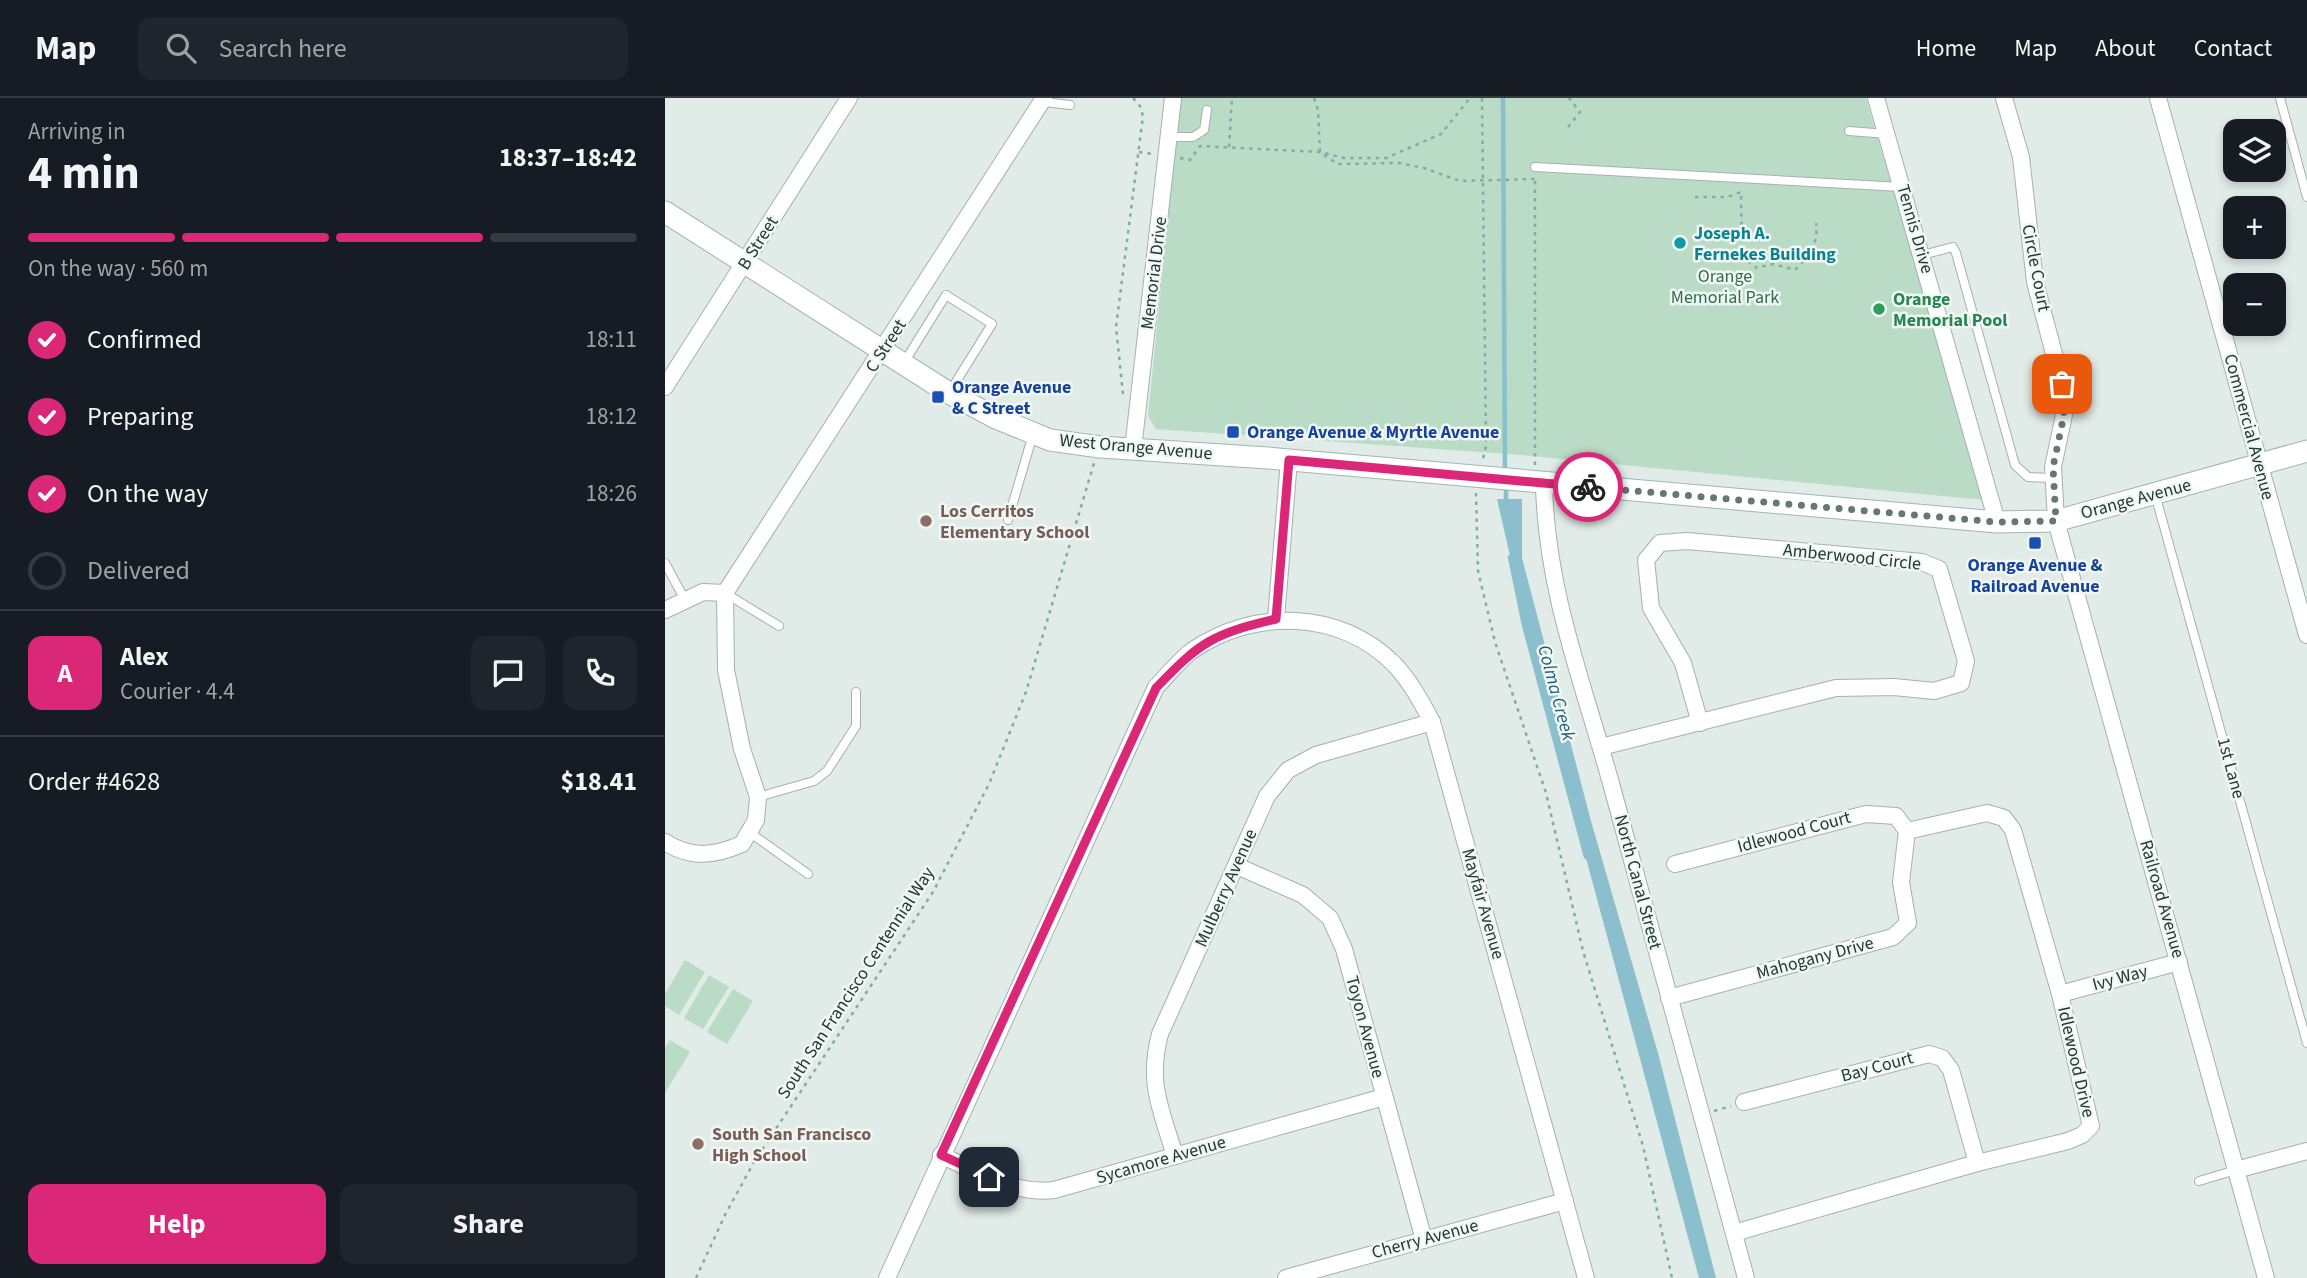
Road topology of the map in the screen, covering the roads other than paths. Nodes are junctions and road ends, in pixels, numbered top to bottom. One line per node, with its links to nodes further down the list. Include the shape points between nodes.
1 (849, 98): 18 (street, B Street)
2 (1173, 98): 12 (street, Memorial Drive)
3 (1876, 98): 11 (street, Tennis Drive)
4 (2004, 98): 28 (street, Circle Court, via 2021,157 2035,282 2062,384 2064,415)
5 (2158, 98): 27 (street, Commercial Avenue)
6 (2280, 98): 15 (lane)
7 (1044, 100): 8 (lane); 19 (street, C Street)
8 (1070, 105)
9 (1207, 110): 12 (lane, via 1203,130 1193,137)
10 (1849, 131): 11 (lane)
11 (1887, 134): 14 (street, Tennis Drive)
12 (1170, 137): 24 (street, Memorial Drive)
13 (1535, 167): 14 (lane)
14 (1903, 187): 17 (street, Tennis Drive)
15 (2307, 197)
16 (665, 212): 18 (street, West Orange Avenue)
17 (1922, 254): 28 (lane, via 1953,247 2015,465 2028,477); 33 (street, Tennis Drive, via 1964,419)
18 (745, 263): 19 (street, West Orange Avenue); 21 (street, B Street)
19 (884, 350): 20 (street, West Orange Avenue); 35 (street, C Street)
20 (904, 363): 22 (street, West Orange Avenue); 22 (lane, via 946,295 992,324)
21 (665, 387)
22 (950, 393): 23 (street, West Orange Avenue)
23 (1033, 434): 24 (street, West Orange Avenue); 31 (lane)
24 (1133, 449): 26 (street, West Orange Avenue)
25 (2307, 451): 27 (street, Orange Avenue)
26 (1289, 460): 29 (street, West Orange Avenue); 38 (street)
27 (2259, 465): 30 (street, Orange Avenue); 40 (street, Commercial Avenue)
28 (2054, 478): 32 (street, Circle Court)
29 (1534, 483): 33 (street, Orange Avenue); 44 (street, North Canal Street, via 1553,585)
30 (2155, 494): 32 (street, Orange Avenue); 55 (lane, 1st Lane)
31 (1008, 520)
32 (2056, 521): 33 (street, Orange Avenue); 52 (street, Railroad Avenue)
33 (1997, 522)
34 (665, 563): 36 (lane)
35 (725, 593): 36 (street, via 703,592); 39 (lane); 45 (street, via 726,670 742,749)
36 (685, 600): 37 (street)
37 (665, 610)
38 (1276, 619): 42 (street, Mayfair Avenue, via 1328,625 1372,646 1412,686); 59 (street, Mayfair Avenue, via 1225,631 1191,651 1156,688)
39 (779, 626)
40 (2307, 635)
41 (856, 692): 45 (lane, via 856,726 827,771 814,781)
42 (1432, 722): 50 (street, Mulberry Avenue, via 1315,755 1288,770 1267,796); 64 (street, Mayfair Avenue)
43 (1700, 723): 43 (street, Amberwood Circle, via 1836,688 1934,691 1961,683 1966,661 1939,569 1923,562 1686,541 1660,543 1646,561 1651,608 1683,663); 44 (street, Amberwood Circle)
44 (1601, 747): 54 (street, North Canal Street)
45 (758, 797): 47 (street, via 756,820)
46 (1907, 831): 49 (street, Idlewood Court, via 1896,816 1866,814); 53 (street, Idlewood Drive, via 1987,813 2004,818 2013,830); 54 (street, Mahogany Drive, via 1901,882 1908,923 1893,937)
47 (749, 832): 48 (street, via 742,844 702,856 678,851); 51 (lane)
48 (665, 842)
49 (1675, 864)
50 (1237, 866): 56 (street, Toyon Avenue, via 1303,895 1330,919 1344,949); 60 (street, Mulberry Avenue, via 1153,1058 1153,1084)
51 (808, 874)
52 (2179, 962): 53 (street, Ivy Way); 62 (street, Railroad Avenue)
53 (2060, 994): 61 (street, Idlewood Drive, via 2091,1126 2068,1141)
54 (1669, 998): 65 (street, North Canal Street)
55 (2307, 1043)
56 (1384, 1097): 60 (street, Sycamore Avenue); 66 (street, Toyon Avenue)
57 (1744, 1102): 61 (street, Bay Court, via 1929,1054 1942,1058 1951,1070)
58 (2307, 1151): 62 (street)
59 (941, 1155): 60 (street, Sycamore Avenue, via 1031,1193); 67 (street, Mayfair Avenue)
60 (1175, 1156)
61 (1977, 1163): 65 (street, Idlewood Drive)
62 (2236, 1170): 63 (lane); 71 (street, Railroad Avenue)
63 (2199, 1181)
64 (1565, 1200): 66 (street, Cherry Avenue); 69 (street, Mayfair Avenue)
65 (1734, 1233): 70 (street, North Canal Street)
66 (1425, 1240): 68 (street, Cherry Avenue)
67 (887, 1278)
68 (1286, 1278)
69 (1586, 1278)
70 (1746, 1278)
71 (2266, 1278)

